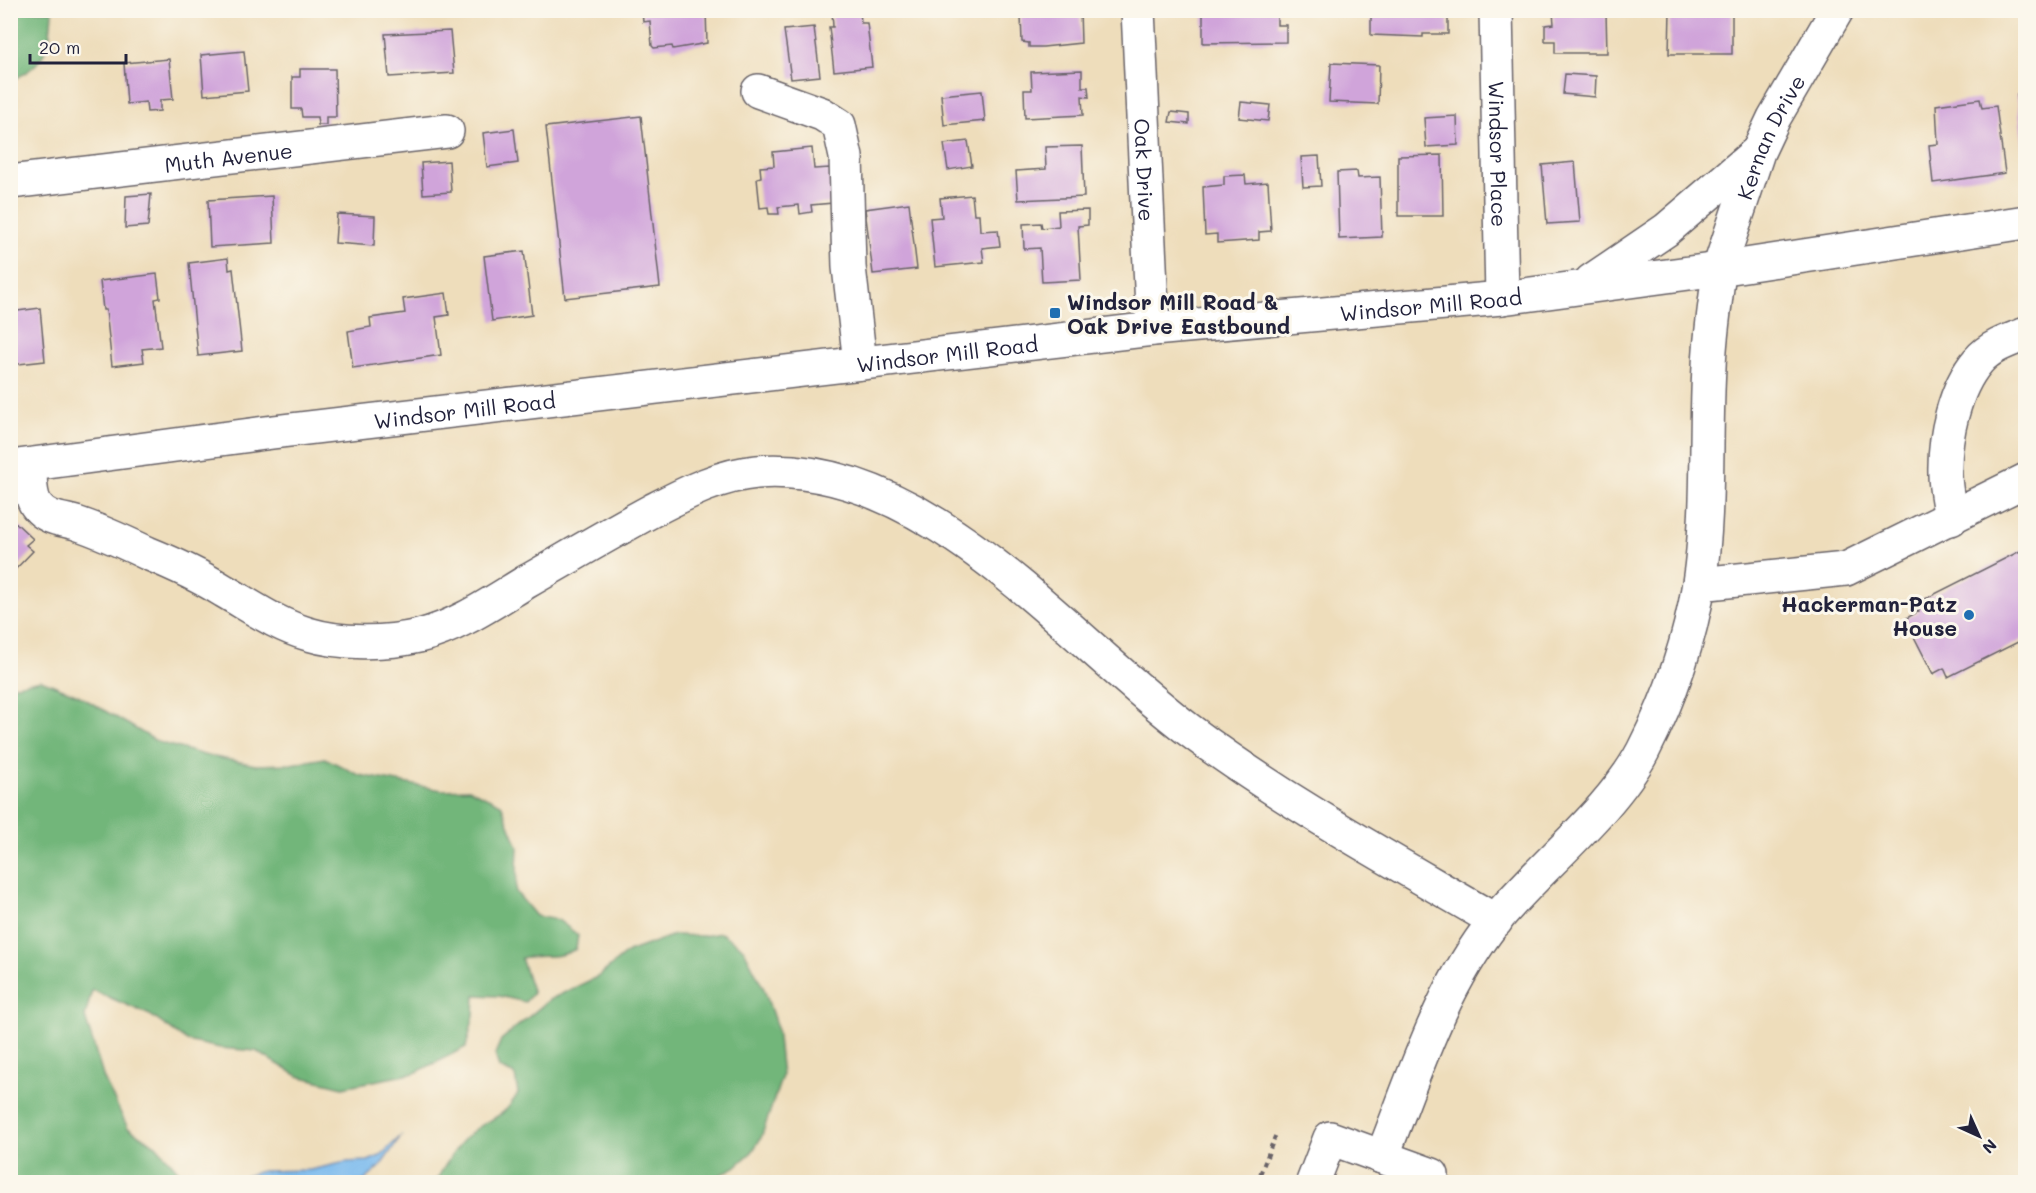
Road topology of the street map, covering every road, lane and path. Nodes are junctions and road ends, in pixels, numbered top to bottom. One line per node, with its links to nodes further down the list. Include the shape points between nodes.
1 (1138, 10): 12 (main road, Oak Drive)
2 (1496, 10): 11 (main road, Windsor Place)
3 (1837, 10): 6 (main road, Kernan Drive)
4 (758, 90): 14 (main road, via 822,114 838,125 846,157 849,267)
5 (447, 131): 7 (main road, Muth Avenue)
6 (1758, 152): 9 (main road, Kernan Drive); 10 (main road, via 1659,235)
7 (10, 182)
8 (2025, 222): 9 (main road, Windsor Mill Road)
9 (1719, 269): 10 (main road, Windsor Mill Road); 18 (main road, Kernan Drive, via 1709,365)
10 (1582, 287): 11 (main road, Windsor Mill Road)
11 (1502, 298): 12 (main road, Windsor Mill Road)
12 (1153, 329): 14 (main road, Windsor Mill Road)
13 (2025, 334): 17 (main road, via 1978,360 1964,385 1950,420 1944,474)
14 (860, 363): 15 (main road, Windsor Mill Road)
15 (20, 466): 19 (main road, via 33,500 52,518 76,523 179,567 266,617 306,634 338,641 418,636 452,623 618,529 723,478 756,472 837,477 938,526 1035,597 1109,665 1189,730 1305,808)
16 (2025, 480): 17 (main road)
17 (1951, 519): 18 (main road, via 1846,569)
18 (1699, 584): 19 (main road, Kernan Drive, via 1682,656 1641,753 1594,814)
19 (1496, 921): 21 (main road, Kernan Drive, via 1474,949 1443,1004)
20 (1276, 1134): 23 (path)
21 (1382, 1157): 22 (main road); 24 (main road, via 1330,1138)
22 (1431, 1179)
23 (1257, 1182)
24 (1313, 1182)

